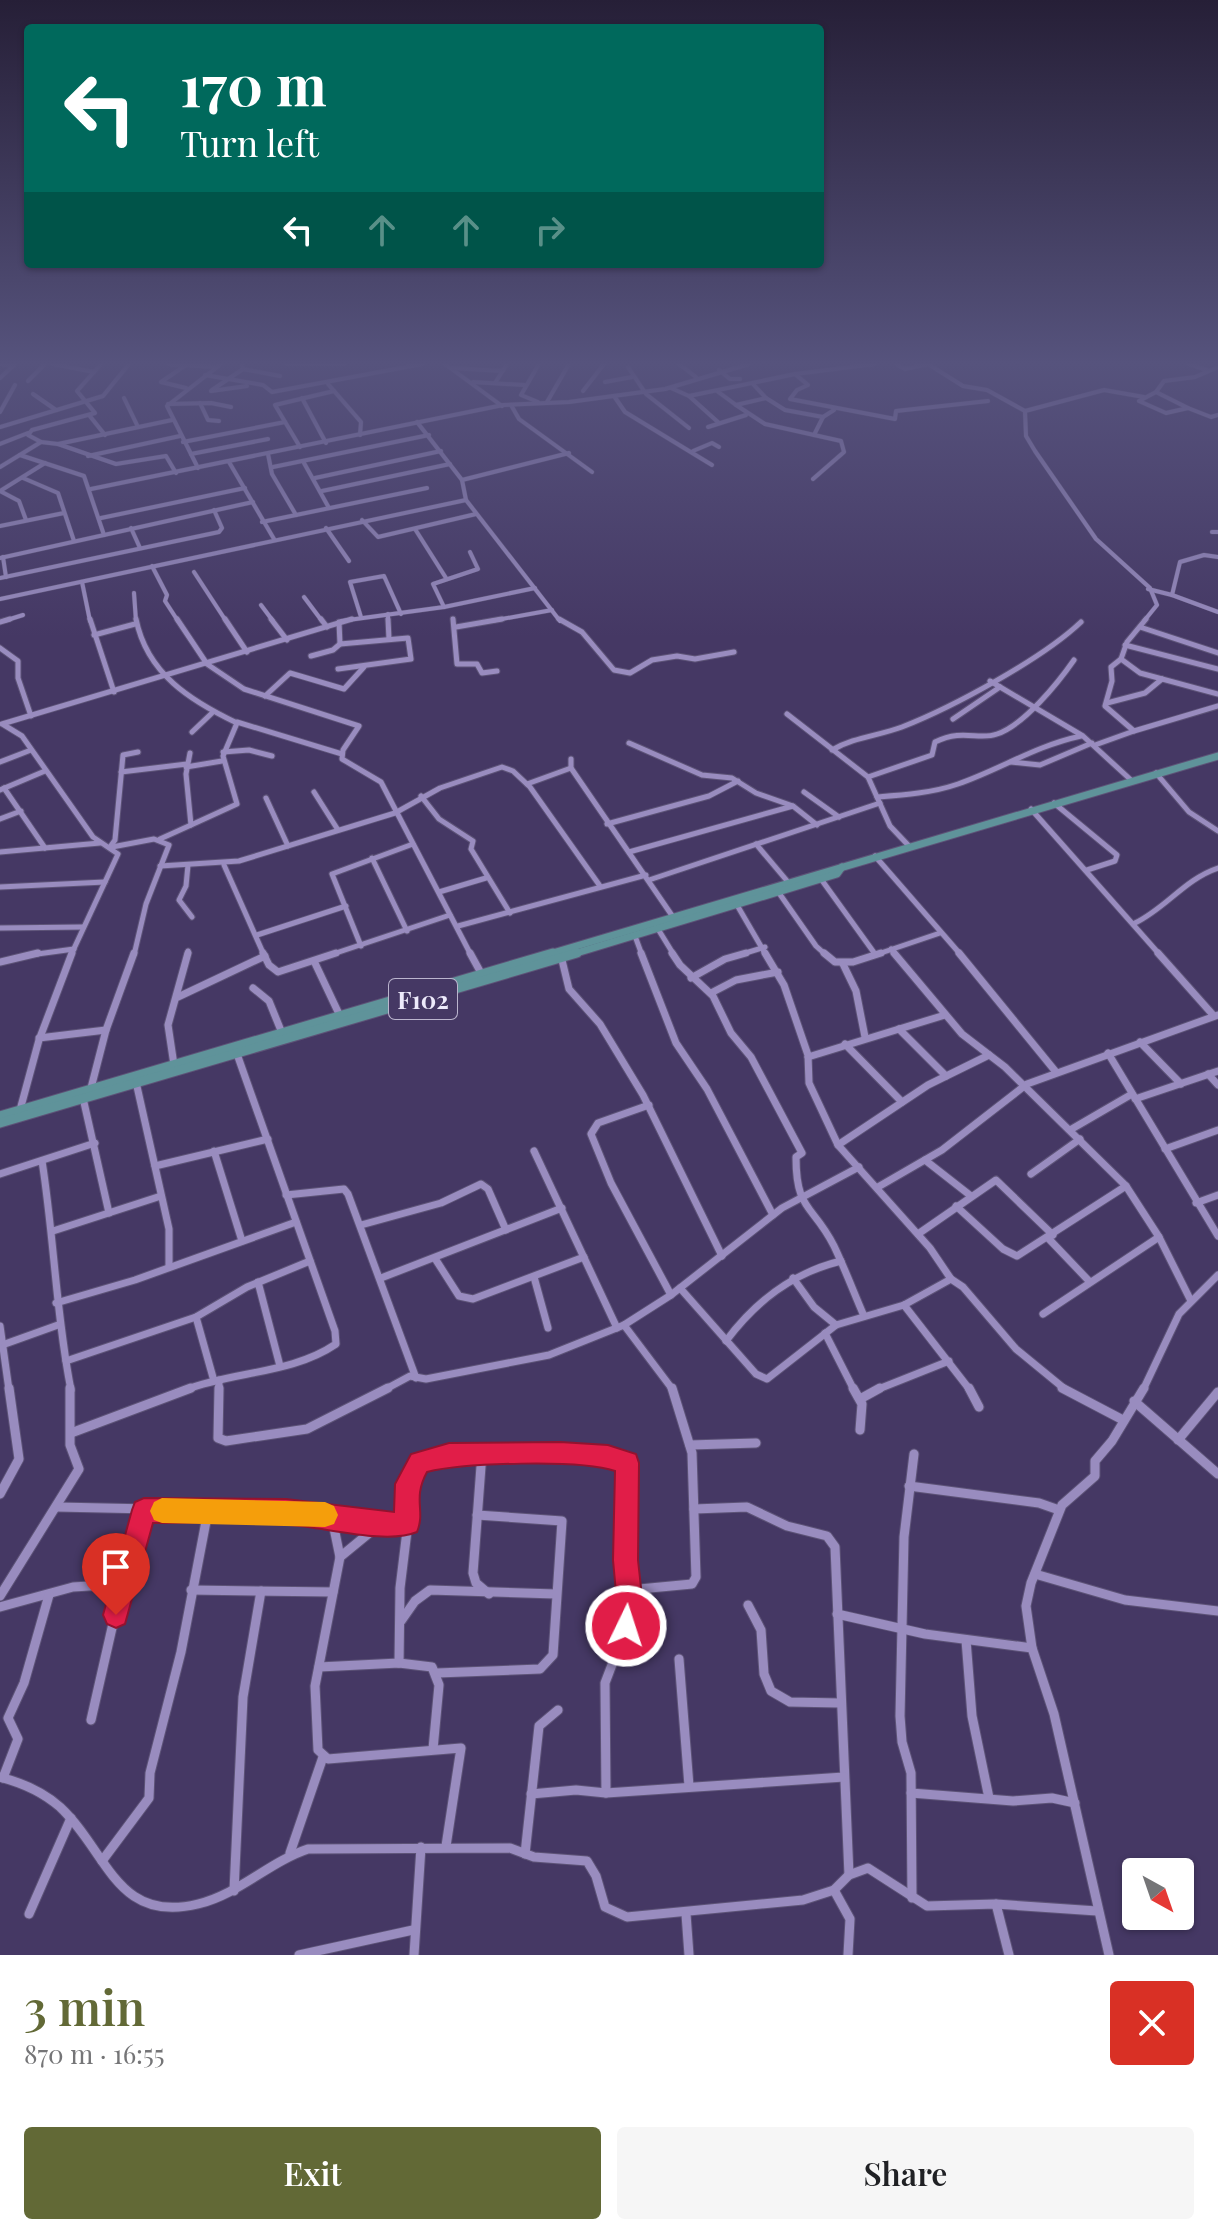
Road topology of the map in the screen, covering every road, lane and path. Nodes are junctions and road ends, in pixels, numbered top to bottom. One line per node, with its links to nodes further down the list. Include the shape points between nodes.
1 (20, 455): 16 (street); 20 (street)
2 (92, 455): 14 (street)
3 (192, 455): 22 (street)
4 (262, 455): 15 (street)
5 (268, 455): 21 (street)
6 (339, 455): 17 (street)
7 (421, 455): 26 (street)
8 (444, 455): 18 (street)
9 (560, 455): 28 (street)
10 (572, 455): 23 (street)
11 (699, 455): 19 (street)
12 (840, 455): 27 (street)
13 (1039, 455): 63 (street, via 1105,548)
14 (88, 456): 24 (street, via 119,464 166,456)
15 (229, 462): 22 (street); 29 (street)
16 (45, 463): 25 (street); 31 (street, via 80,474)
17 (304, 463): 21 (street); 26 (street)
18 (450, 464): 28 (street); 33 (street)
19 (712, 465)
20 (0, 467)
21 (273, 467): 40 (street)
22 (198, 468): 24 (street)
23 (592, 472)
24 (176, 473): 31 (street)
25 (23, 478): 32 (street); 38 (street, via 58,493)
26 (315, 478): 33 (street)
27 (813, 479)
28 (462, 480): 34 (street)
29 (245, 488): 35 (street); 41 (street)
30 (427, 488): 36 (street)
31 (91, 489): 41 (street)
32 (0, 491): 42 (street, via 19,501)
33 (322, 491): 36 (street)
34 (466, 500): 39 (street); 43 (street)
35 (253, 502): 37 (street); 44 (street)
36 (329, 508): 40 (street)
37 (214, 510): 46 (street); 52 (street, via 219,532)
38 (64, 513): 42 (street); 51 (street)
39 (476, 514): 48 (street); 62 (street)
40 (296, 515): 44 (street)
41 (101, 518): 49 (street)
42 (26, 520): 45 (street)
43 (362, 520): 47 (street); 48 (street, via 376,537)
44 (262, 522): 50 (street)
45 (0, 526)
46 (131, 528): 49 (street); 52 (street)
47 (326, 528): 50 (street); 56 (street)
48 (415, 529): 60 (street)
49 (104, 535): 51 (street)
50 (274, 539): 57 (street)
51 (74, 541): 54 (street)
52 (140, 548): 59 (street)
53 (470, 552): 60 (street, via 478,568)
54 (2, 557): 59 (street)
55 (1218, 557): 65 (street, via 1180,562)
56 (349, 561)
57 (152, 566): 61 (street); 96 (street, via 165,601)
58 (194, 572): 90 (street)
59 (3, 577)
60 (446, 578): 69 (street, via 433,584)
61 (82, 582): 67 (street); 84 (street)
62 (535, 588): 69 (street); 70 (street)
63 (1148, 589): 65 (street); 83 (street, via 1156,610)
64 (134, 593): 80 (street)
65 (1172, 595): 71 (street)
66 (304, 597): 81 (street)
67 (0, 599)
68 (261, 605): 86 (street)
69 (444, 607): 73 (street)
70 (552, 610): 82 (street); 91 (street, via 620,672 652,660)
71 (1217, 610)
72 (388, 614): 73 (street); 75 (street); 85 (street)
73 (401, 614): 75 (street, via 384,576 349,584)
74 (23, 615): 77 (street)
75 (361, 617): 78 (street)
76 (453, 618): 82 (street)
77 (0, 622)
78 (339, 622): 81 (street); 87 (street)
79 (1081, 622): 103 (street, via 1056,646)
80 (135, 624): 84 (street); 101 (street, via 142,647)
81 (327, 627): 86 (street)
82 (456, 627): 100 (street, via 457,664 477,664 482,673)
83 (1140, 627): 88 (street); 92 (street)
84 (94, 635): 105 (street)
85 (389, 639): 87 (street); 97 (street, via 410,639 411,659)
86 (287, 640): 90 (street)
87 (340, 644): 93 (street)
88 (1125, 645): 94 (street); 99 (street)
89 (0, 648): 116 (street, via 18,661)
90 (247, 652): 96 (street)
91 (734, 652)
92 (1218, 653)
93 (311, 656)
94 (1121, 659): 102 (street, via 1140,673); 109 (street, via 1111,667)
95 (1074, 660): 111 (street, via 1054,690)
96 (207, 664): 101 (street); 107 (street, via 244,689)
97 (364, 667): 98 (street); 107 (street, via 348,688 290,673)
98 (338, 669)
99 (1218, 669)
100 (497, 671)
101 (164, 677): 105 (street); 114 (street)
102 (1162, 679): 106 (street); 109 (street, via 1145,693)
103 (990, 681): 104 (street); 108 (street)
104 (1000, 687): 110 (street); 111 (street)
105 (114, 692): 116 (street)
106 (1218, 694)
107 (265, 696): 131 (street, via 357,725)
108 (959, 698): 110 (street); 127 (street, via 903,727)
109 (1107, 703): 121 (street, via 1116,719)
110 (974, 705): 117 (street)
111 (1035, 705): 123 (street); 143 (street, via 992,737 948,734 935,742 932,755)
112 (1218, 706): 113 (street)
113 (1199, 712): 118 (street); 121 (street)
114 (212, 713): 119 (street); 122 (street)
115 (787, 714): 127 (street)
116 (31, 716): 120 (street)
117 (953, 719)
118 (1208, 719)
119 (237, 722): 129 (street); 131 (street)
120 (1, 724): 126 (street, via 20,734)
121 (1134, 731): 125 (street)
122 (192, 732)
123 (1081, 736): 125 (street); 137 (street, via 1045,744)
124 (629, 743): 145 (street, via 702,775)
125 (1094, 744): 137 (street, via 1034,766); 144 (street)
126 (31, 750): 136 (street); 140 (street)
127 (832, 750): 143 (street)
128 (138, 752): 141 (street, via 123,755)
129 (223, 752): 132 (street, via 249,750); 135 (street)
130 (190, 753): 138 (street)
131 (342, 754): 157 (street, via 349,766 379,778)
132 (272, 756)
133 (1218, 756): 142 (main road, F102)
134 (571, 759): 139 (street)
135 (222, 761): 138 (street); 161 (street, via 237,804)
136 (0, 762)
137 (1011, 762): 152 (street, via 941,789)
138 (187, 765): 141 (street); 161 (street)
139 (571, 768): 146 (street); 160 (street)
140 (45, 771): 147 (street); 166 (street)
141 (121, 772): 171 (street)
142 (1156, 773): 144 (main road, F102); 164 (street, via 1189,812)
143 (868, 777): 152 (street)
144 (1131, 780): 153 (main road, F102)
145 (738, 781): 154 (street); 160 (street, via 709,796)
146 (527, 784): 150 (street, via 513,771 498,767); 188 (street)
147 (2, 789): 156 (street)
148 (314, 792): 163 (street)
149 (804, 792): 158 (street)
150 (421, 796): 157 (street); 183 (street, via 439,819 473,841 471,849)
151 (266, 798): 169 (street)
152 (879, 800): 158 (street); 170 (street, via 890,826)
153 (1054, 803): 155 (main road, F102); 182 (street, via 1117,855 1115,861)
154 (793, 806): 162 (street); 174 (street)
155 (1031, 809): 170 (main road, F102); 182 (street)
156 (21, 811): 159 (street); 172 (street)
157 (395, 813): 163 (street); 167 (street)
158 (839, 817): 162 (street)
159 (0, 819)
160 (607, 824): 174 (street)
161 (191, 825): 165 (street)
162 (817, 825): 168 (street)
163 (338, 830): 169 (street)
164 (1218, 831)
165 (160, 839): 171 (street); 179 (street, via 169,845)
166 (100, 843): 171 (street); 172 (street)
167 (413, 844): 176 (street); 190 (street)
168 (756, 844): 184 (street); 187 (street)
169 (288, 846): 178 (street)
170 (909, 846): 175 (main road, F102)
171 (110, 847): 186 (street, via 118,854)
172 (45, 848): 173 (street)
173 (0, 852)
174 (629, 852): 184 (street)
175 (875, 856): 180 (main road, F102); 204 (street)
176 (372, 858): 193 (street, via 332,874); 203 (street)
177 (188, 865): 178 (street); 179 (street); 196 (street, via 179,900)
178 (224, 865): 205 (street)
179 (160, 866): 228 (street)
180 (842, 867): 185 (main road, F102); 187 (main road, F102)
181 (1218, 868): 198 (street, via 1193,876 1158,914)
182 (1087, 870): 198 (street)
183 (486, 878): 190 (street); 194 (street)
184 (647, 878): 188 (street); 197 (street)
185 (821, 879): 191 (main road, F102); 212 (street)
186 (105, 882): 189 (street); 200 (street)
187 (788, 882): 197 (main road, F102)
188 (600, 886): 194 (street)
189 (0, 887)
190 (439, 892): 195 (street)
191 (779, 893): 192 (main road, F102); 217 (street, via 822,952)
192 (737, 905): 202 (main road, F102); 208 (street)
193 (346, 906): 205 (street); 207 (street)
194 (510, 913): 199 (street)
195 (450, 915): 199 (street); 203 (street)
196 (192, 917)
197 (673, 917): 213 (main road, F102)
198 (1135, 923): 225 (street)
199 (458, 926): 219 (street)
200 (83, 927): 201 (street); 209 (street)
201 (0, 928)
202 (658, 929): 206 (main road, F102); 220 (street)
203 (407, 931): 207 (street)
204 (940, 933): 210 (street); 240 (street)
205 (257, 935): 214 (street)
206 (635, 936): 213 (main road, F102); 281 (street, via 676,1043 707,1089)
207 (361, 946): 215 (street)
208 (765, 947): 218 (street); 220 (street, via 725,959)
209 (74, 949): 216 (street); 231 (street)
210 (891, 949): 212 (street); 224 (street)
211 (188, 951): 223 (street)
212 (875, 954): 217 (street)
213 (561, 955): 219 (main road, F102); 235 (main road, F102); 251 (street, via 569,989 600,1024)
214 (265, 956): 215 (street, via 278,972); 223 (street)
215 (314, 961): 226 (street)
216 (0, 962)
217 (843, 964): 230 (street, via 856,991)
218 (778, 972): 222 (street, via 736,980); 237 (street)
219 (481, 973): 226 (main road, F102)
220 (691, 978): 222 (street)
221 (253, 988): 229 (street, via 269,1001)
222 (711, 993): 276 (street, via 802,1153 796,1157)
223 (176, 998): 238 (street, via 167,1034)
224 (945, 1015): 227 (street); 236 (street, via 972,1045)
225 (1216, 1015): 232 (street)
226 (340, 1016): 229 (main road, F102)
227 (899, 1029): 230 (street); 242 (street)
228 (106, 1030): 231 (street); 247 (street)
229 (282, 1033): 238 (main road, F102)
230 (865, 1037): 233 (street)
231 (39, 1038): 252 (street)
232 (1140, 1042): 234 (street); 244 (street)
233 (845, 1044): 237 (street); 250 (street)
234 (1108, 1053): 240 (street); 248 (street)
235 (237, 1054): 243 (main road, F102); 257 (street)
236 (989, 1055): 242 (street); 246 (street)
237 (808, 1057): 260 (street, via 809,1083)
238 (174, 1065): 247 (main road, F102)
239 (1218, 1071): 241 (street)
240 (1056, 1072): 246 (street)
241 (1208, 1074): 244 (street); 245 (street)
242 (946, 1076): 250 (street)
243 (136, 1082): 249 (main road, F102); 266 (street)
244 (1181, 1084): 248 (street)
245 (1218, 1085)
246 (1025, 1086): 255 (street); 264 (street)
247 (91, 1088): 252 (main road, F102)
248 (1134, 1097): 255 (street); 261 (street)
249 (83, 1098): 254 (main road, F102); 259 (street)
250 (902, 1102): 260 (street)
251 (649, 1105): 291 (street); 305 (street, via 598,1123 591,1134)
252 (20, 1110): 253 (main road, F102)
253 (0, 1116)
254 (0, 1123)
255 (1070, 1130): 258 (street)
256 (1218, 1130): 261 (street)
257 (268, 1139): 262 (street); 272 (street)
258 (1080, 1139): 269 (street); 270 (street)
259 (95, 1143): 265 (street); 280 (street)
260 (838, 1145): 267 (street)
261 (1165, 1149): 277 (street)
262 (214, 1151): 266 (street); 290 (street)
263 (534, 1151): 279 (street)
264 (925, 1160): 271 (street); 275 (street)
265 (42, 1161): 268 (street); 285 (street)
266 (155, 1166): 274 (street)
267 (859, 1167): 271 (street); 276 (street)
268 (0, 1174)
269 (1031, 1174)
270 (1126, 1186): 287 (street); 289 (street)
271 (878, 1187): 286 (street)
272 (286, 1195): 282 (street); 283 (street, via 344,1189)
273 (1218, 1195): 277 (street)
274 (161, 1196): 280 (street); 296 (street, via 169,1229)
275 (971, 1196): 278 (street); 287 (street, via 996,1180)
276 (800, 1198): 281 (street); 295 (street)
277 (1196, 1203): 288 (street)
278 (956, 1206): 286 (street); 287 (street, via 1010,1255 1022,1255)
279 (562, 1208): 284 (street); 292 (street)
280 (109, 1213): 285 (street)
281 (773, 1215): 291 (street)
282 (296, 1222): 290 (street); 294 (street)
283 (361, 1225): 284 (street, via 441,1203 481,1184); 299 (street)
284 (506, 1230): 293 (street)
285 (53, 1231): 307 (street)
286 (918, 1234): 301 (street)
287 (1050, 1236): 302 (street)
288 (1218, 1236)
289 (1159, 1237): 302 (street); 306 (street)
290 (242, 1241): 296 (street)
291 (722, 1256): 304 (street)
292 (584, 1257): 298 (street); 315 (street)
293 (436, 1260): 298 (street, via 464,1299); 299 (street)
294 (310, 1261): 303 (street); 324 (street, via 337,1339 323,1353)
295 (841, 1261): 300 (street); 310 (street)
296 (169, 1267): 307 (street)
297 (1218, 1275): 306 (street)
298 (534, 1277): 316 (street)
299 (381, 1278): 326 (street)
300 (793, 1278): 313 (street, via 814,1307); 318 (street, via 754,1309)
301 (951, 1279): 308 (street); 332 (street, via 1059,1386)
302 (1089, 1281): 309 (street)
303 (258, 1282): 311 (street); 324 (street)
304 (680, 1288): 305 (street); 318 (street)
305 (671, 1295): 315 (street)
306 (1191, 1301): 330 (street)
307 (56, 1303): 312 (street)
308 (904, 1305): 310 (street); 320 (street)
309 (1043, 1314)
310 (864, 1316): 313 (street)
311 (196, 1317): 321 (street); 327 (street)
312 (58, 1325): 319 (street); 321 (street)
313 (836, 1325): 317 (street)
314 (0, 1326): 319 (street)
315 (621, 1326): 326 (street, via 549,1355); 337 (street, via 669,1381)
316 (548, 1328)
317 (825, 1333): 318 (street, via 767,1379); 329 (street)
318 (726, 1341)
319 (5, 1344): 325 (street)
320 (938, 1346): 322 (street); 323 (street)
321 (66, 1361): 334 (street)
322 (949, 1361): 323 (street); 331 (street)
323 (932, 1365): 329 (street)
324 (280, 1366): 327 (street)
325 (4, 1368): 342 (street, via 19,1459)
326 (416, 1378): 327 (street, via 377,1390 307,1429 226,1441 218,1438)
327 (216, 1381): 334 (street)
328 (1218, 1392): 335 (street)
329 (860, 1399): 333 (street)
330 (1134, 1401): 332 (street); 335 (street)
331 (979, 1407)
332 (1123, 1420): 346 (street, via 1095,1461 1095,1476)
333 (860, 1430)
334 (71, 1433): 343 (street, via 79,1469)
335 (1178, 1440): 340 (street)
336 (756, 1443): 337 (street)
337 (690, 1445): 344 (street)
338 (482, 1453): 349 (street); 350 (street, via 420,1462 407,1484); 356 (street, via 588,1455 627,1463)
339 (914, 1454): 341 (street)
340 (1218, 1474)
341 (909, 1486): 346 (street); 368 (street)
342 (0, 1494)
343 (57, 1507): 345 (street); 362 (street)
344 (694, 1509): 356 (street, via 694,1582); 366 (street, via 747,1507 787,1526 827,1536 835,1547)
345 (144, 1510): 347 (street); 354 (street)
346 (1059, 1510): 353 (street)
347 (208, 1511): 348 (street); 355 (street)
348 (321, 1514): 351 (street); 352 (street, via 334,1528)
349 (477, 1515): 359 (street, via 473,1573); 360 (street, via 562,1521)
350 (408, 1523): 351 (street); 367 (street)
351 (379, 1525): 352 (street)
352 (340, 1557): 358 (street)
353 (1035, 1574): 365 (street, via 1140,1603); 370 (street, via 1026,1606)
354 (122, 1584): 361 (street, via 95,1584); 377 (street)
355 (191, 1590): 357 (street); 393 (street, via 147,1804)
356 (629, 1590): 383 (street, via 631,1620 605,1683)
357 (261, 1591): 358 (street); 396 (street, via 243,1697)
358 (333, 1592): 373 (street)
359 (489, 1594): 360 (street); 367 (street, via 430,1590)
360 (556, 1594): 374 (street, via 553,1655 540,1669)
361 (49, 1595): 364 (street); 381 (street, via 24,1683 8,1718 18,1739)
362 (0, 1596)
363 (748, 1605): 375 (street, via 762,1633 762,1677 773,1693 796,1703)
364 (0, 1607)
365 (1218, 1611)
366 (837, 1614): 368 (street); 375 (street)
367 (401, 1621): 372 (street)
368 (904, 1629): 369 (street); 384 (street, via 900,1716)
369 (966, 1640): 370 (street); 386 (street, via 972,1716)
370 (1032, 1648): 387 (street)
371 (679, 1659): 382 (street)
372 (399, 1663): 373 (street); 374 (street, via 421,1663)
373 (319, 1667): 379 (street, via 316,1730)
374 (437, 1673): 378 (street)
375 (840, 1703): 380 (street)
376 (558, 1710): 385 (street, via 539,1726)
377 (91, 1720)
378 (433, 1749): 379 (street, via 367,1758); 389 (street, via 457,1746 462,1754)
379 (323, 1757): 391 (street)
380 (844, 1777): 382 (street); 394 (street)
381 (1, 1778): 388 (street, via 44,1791)
382 (689, 1786): 383 (street)
383 (606, 1793): 385 (street)
384 (911, 1793): 386 (street); 397 (street)
385 (531, 1794): 392 (street)
386 (989, 1798): 387 (street, via 1051,1796)
387 (1075, 1803): 399 (street)
388 (71, 1818): 393 (street); 400 (street)
389 (446, 1846): 390 (street); 392 (street, via 510,1848)
390 (421, 1847): 391 (street); 402 (street)
391 (290, 1853): 396 (street)
392 (525, 1854): 401 (street, via 587,1861 596,1876 599,1899 614,1913)
393 (102, 1861): 396 (street, via 122,1888 140,1902 163,1909)
394 (849, 1875): 395 (street); 397 (street, via 868,1868)
395 (834, 1890): 401 (street, via 803,1900); 406 (street, via 850,1919)
396 (234, 1891)
397 (912, 1898): 398 (street, via 927,1906)
398 (996, 1904): 399 (street); 407 (street)
399 (1097, 1911): 408 (street)
400 (29, 1914)
401 (686, 1914): 405 (street)
402 (413, 1930): 403 (street); 404 (street)
403 (299, 1955)
404 (414, 1955)
405 (689, 1955)
406 (848, 1955)
407 (1009, 1955)
408 (1109, 1955)

